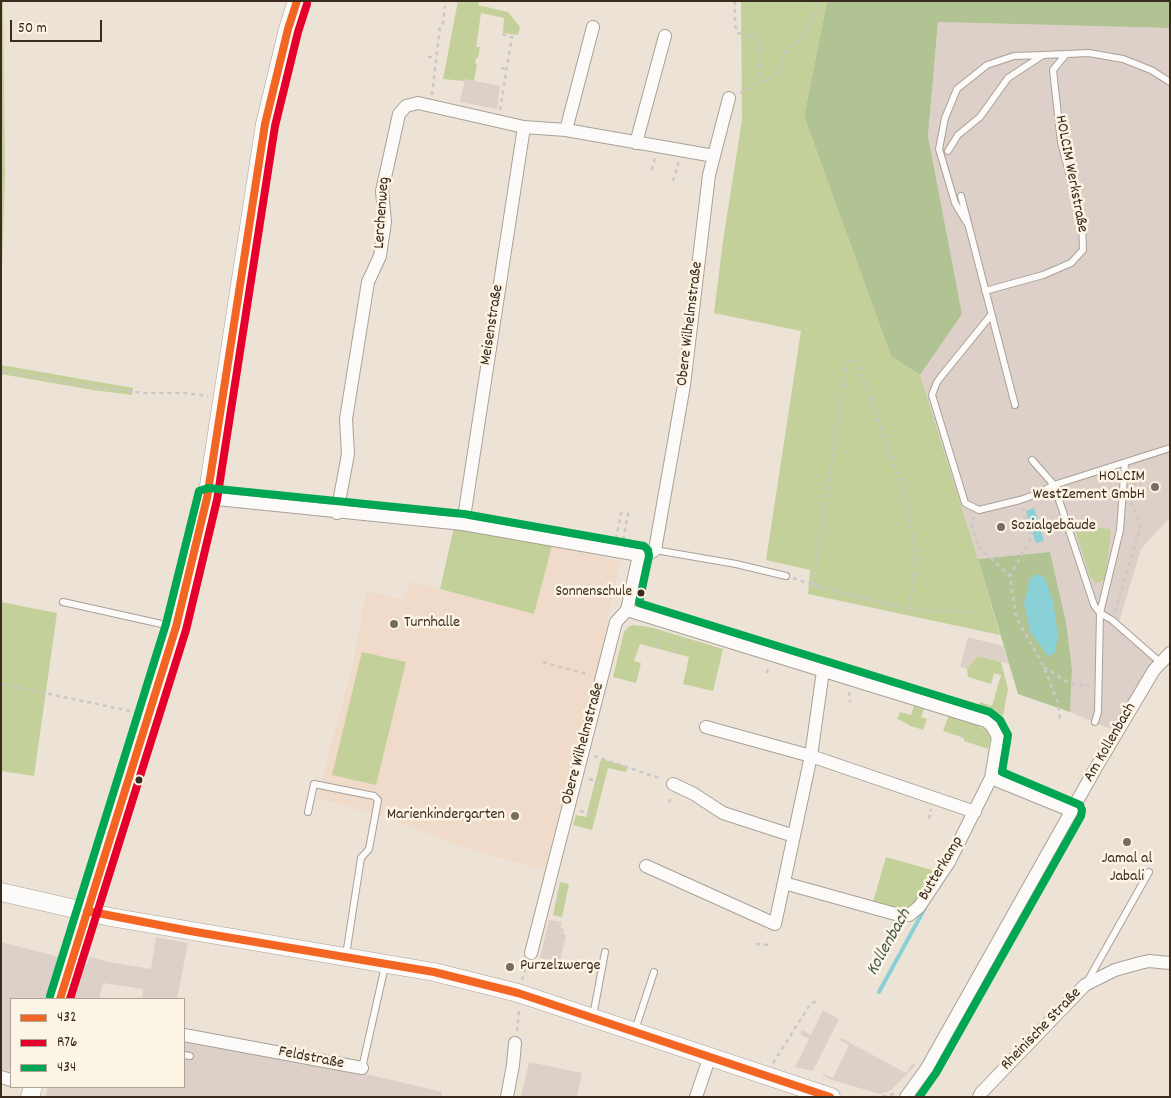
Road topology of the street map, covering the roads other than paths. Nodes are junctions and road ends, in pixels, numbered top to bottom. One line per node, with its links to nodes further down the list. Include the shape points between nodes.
1 (297, 1): 22 (street, via 265,124)
2 (593, 27): 9 (street)
3 (665, 36): 10 (street)
4 (1066, 54): 5 (lane); 6 (lane, via 1089,53 1123,59); 15 (lane, HOLCIM Werkstraße, via 1054,70 1061,142 1082,224 1083,250 1071,264)
5 (1043, 55): 11 (lane, via 1008,78 980,117 958,135); 14 (lane, via 1014,56 987,65 957,89 944,118 940,149 955,203)
6 (1170, 82)
7 (729, 98): 12 (street, Obere Wilhelmstraße)
8 (524, 127): 9 (street, Lerchenweg); 23 (street, Lerchenweg, via 418,103 406,106 399,114 382,191 385,222 380,256 368,282 346,419 348,454); 24 (street, Meisenstraße)
9 (566, 130): 10 (street, Lerchenweg)
10 (636, 143): 12 (street, Lerchenweg)
11 (948, 151)
12 (714, 156): 25 (street, Obere Wilhelmstraße, via 684,385)
13 (961, 196): 14 (lane)
14 (967, 223): 15 (lane)
15 (985, 291): 16 (lane)
16 (991, 315): 17 (lane); 21 (lane, via 937,382 932,395 965,503 979,510 1038,494)
17 (1015, 405)
18 (1170, 448): 20 (lane)
19 (1032, 460): 21 (lane)
20 (1125, 464): 21 (lane); 30 (lane, via 1120,530)
21 (1054, 485): 30 (lane, via 1094,605)
22 (208, 498): 23 (street); 31 (street)
23 (337, 512): 24 (street)
24 (463, 524): 26 (street)
25 (655, 550): 26 (street); 27 (lane)
26 (639, 555): 29 (street, Obere Wilhelmstraße)
27 (786, 576)
28 (63, 602): 31 (lane)
29 (627, 610): 34 (street, Butterkamp); 50 (street, Obere Wilhelmstraße, via 616,622)
30 (1100, 612): 33 (lane); 35 (lane, via 1098,712)
31 (176, 627): 48 (street)
32 (1170, 652): 33 (street, Am Kollenbach)
33 (1161, 663): 40 (street, Am Kollenbach)
34 (823, 672): 37 (street); 38 (street, Butterkamp, via 986,720 998,737)
35 (1095, 722)
36 (706, 727): 37 (street)
37 (811, 756): 42 (street); 43 (street)
38 (991, 778): 40 (street); 42 (street, Butterkamp)
39 (672, 784): 43 (street, via 723,813)
40 (1072, 811): 63 (street, Am Kollenbach, via 927,1068)
41 (308, 812): 51 (lane, via 314,784 374,796 378,800 369,849 361,858)
42 (975, 812): 46 (street, Butterkamp, via 949,862 919,907 909,915)
43 (794, 836): 46 (street)
44 (646, 866): 46 (street, via 775,924)
45 (1149, 872): 55 (lane)
46 (784, 884)
47 (1, 892): 48 (street)
48 (87, 911): 51 (street); 56 (street)
49 (605, 952): 57 (lane)
50 (530, 953)
51 (346, 957): 52 (street)
52 (385, 962): 57 (street, via 518,993); 62 (lane, Feldstraße)
53 (1170, 963): 55 (street, Rheinische Straße, via 1140,963 1115,970)
54 (654, 972): 58 (lane)
55 (1085, 985): 64 (street, Rheinische Straße)
56 (60, 998)
57 (592, 1017): 58 (street)
58 (635, 1032): 61 (street)
59 (185, 1035): 62 (street, Feldstraße)
60 (515, 1043): 65 (street)
61 (710, 1056): 66 (street); 67 (street)
62 (362, 1068)
63 (904, 1094)
64 (980, 1095)
65 (507, 1097)
66 (696, 1097)
67 (831, 1097)

